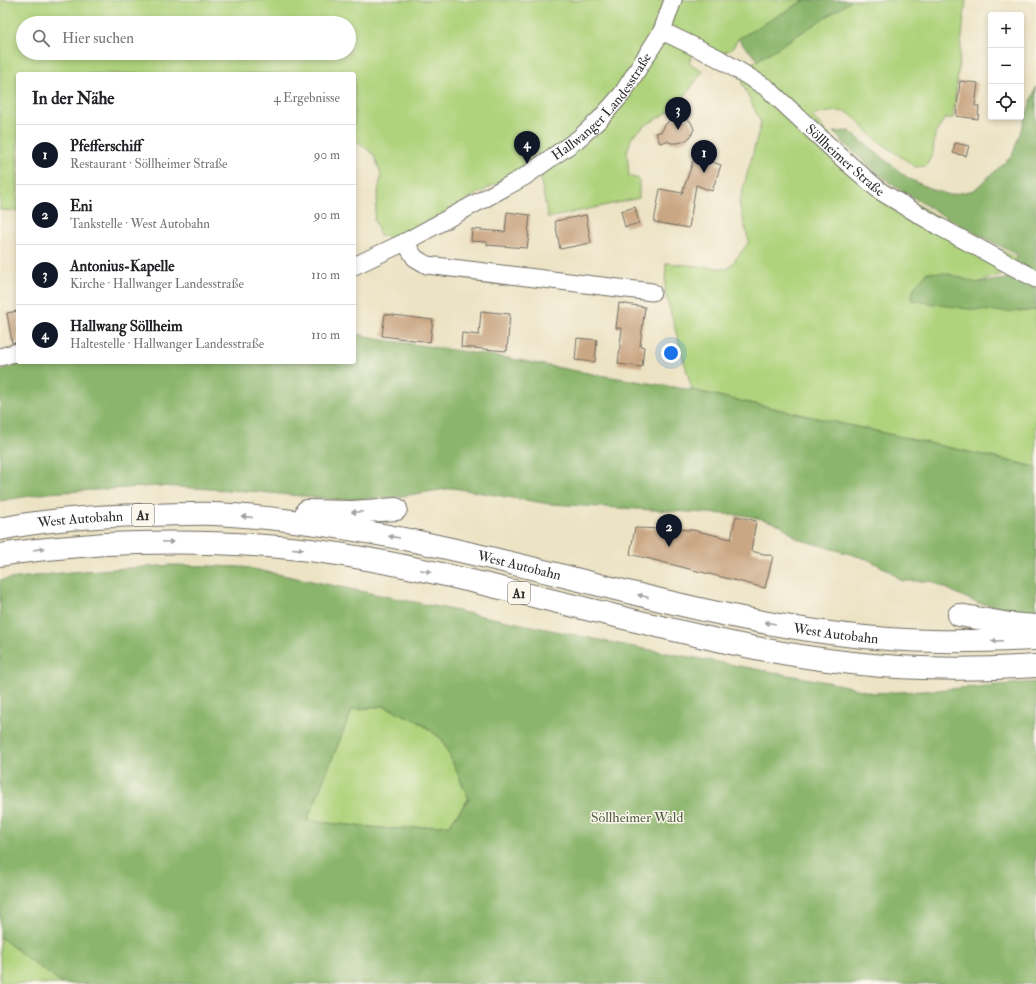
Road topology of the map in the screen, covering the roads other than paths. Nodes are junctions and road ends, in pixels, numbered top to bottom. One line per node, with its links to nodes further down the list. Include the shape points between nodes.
1 (673, 0): 2 (street, Hallwanger Landesstraße)
2 (662, 31): 3 (street, Hallwanger Landesstraße, via 622,94 578,139 524,177); 5 (street, Söllheimer Straße, via 718,58 767,88 880,190 938,226)
3 (405, 242): 4 (street, Hallwanger Landesstraße); 6 (street, via 415,258 427,265)
4 (356, 265)
5 (1036, 279)
6 (652, 292)
7 (16, 353): 8 (street)
8 (0, 357)
9 (396, 509): 10 (highway, one-way to 10, via 333,512 308,510)
10 (286, 520): 11 (highway, West Autobahn / A1, one-way to 11, via 214,514 106,516); 15 (highway, West Autobahn / A1, one-way to 10, via 963,642 883,639 771,624 403,539)
11 (0, 528)
12 (0, 555): 16 (highway, West Autobahn / A1, one-way to 16, via 45,548 154,542 310,550 454,577 632,621 743,646 818,659 928,669)
13 (959, 615): 14 (highway, via 1003,624)
14 (1036, 626)
15 (1036, 639)
16 (1036, 666)

